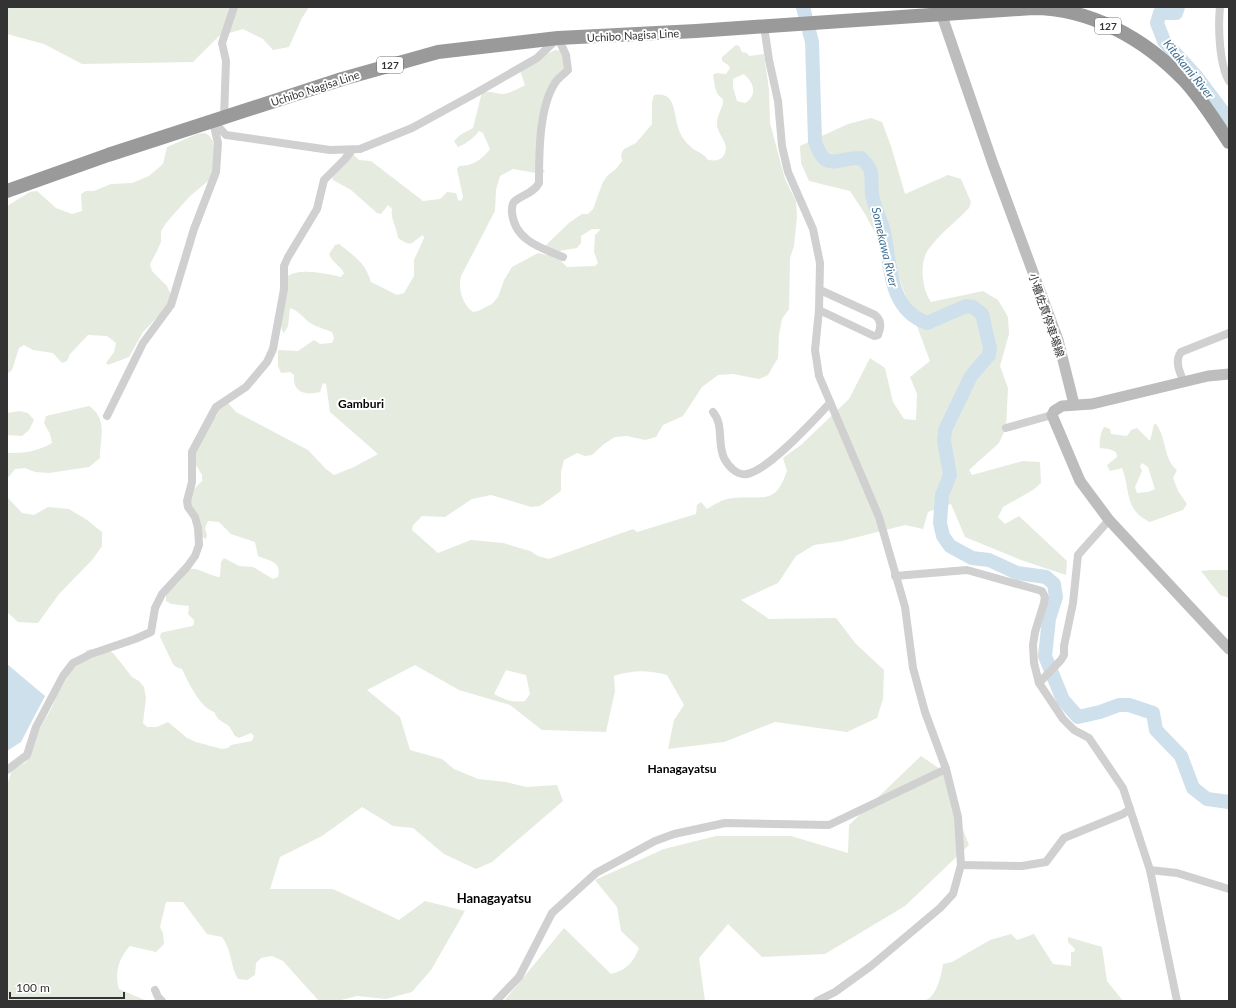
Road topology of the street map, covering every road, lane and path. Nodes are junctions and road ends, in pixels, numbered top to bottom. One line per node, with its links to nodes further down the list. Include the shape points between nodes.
1 (234, 7): 8 (street, via 222,43 226,61)
2 (1039, 7): 4 (highway, Uchibo Nagisa Line / 127); 9 (highway, Uchibo Nagisa Line / 127, via 1079,13 1122,32 1159,56 1184,80)
3 (1220, 7): 7 (street, via 1220,45)
4 (941, 10): 5 (highway, Uchibo Nagisa Line / 127); 19 (main road, 小櫃佐貫停車場線, via 993,164 1058,340)
5 (764, 26): 6 (highway, Uchibo Nagisa Line / 127); 13 (street, via 768,60 778,101 782,146 788,172 813,229 820,263)
6 (558, 38): 8 (highway, Uchibo Nagisa Line / 127, via 438,52 349,77); 10 (street, via 537,58 412,128 370,146); 12 (street, via 566,55 568,70 555,83 546,104 542,123 539,183 536,189 514,201 512,206 515,224 529,241)
7 (1229, 81)
8 (218, 120): 10 (street, via 226,135); 11 (highway, Uchibo Nagisa Line / 127); 22 (street, via 216,172 194,229 171,305 144,343)
9 (1229, 142)
10 (351, 151): 29 (street, via 324,180 317,209 284,266 284,289 273,349 246,387 216,407 192,452 192,482 187,501 198,528 199,545 195,556 162,594 155,608 151,632 74,663 63,676 36,727 27,756)
11 (7, 191)
12 (562, 257)
13 (820, 290): 14 (street); 14 (street, via 875,315 880,323 878,335 874,336)
14 (819, 310): 18 (street, via 816,350 819,376)
15 (1229, 333): 17 (street, via 1178,355 1178,367)
16 (1229, 374): 17 (main road)
17 (1184, 382): 19 (main road, via 1092,404)
18 (830, 403): 20 (street, via 787,448 748,474 740,474 724,459 720,448 720,424); 25 (street, via 880,517)
19 (1074, 404): 21 (main road, via 1057,409)
20 (714, 412)
21 (1052, 415): 23 (street); 24 (main road, via 1080,481)
22 (107, 416)
23 (1006, 428)
24 (1109, 520): 26 (main road); 27 (street, via 1078,555 1073,603 1061,660)
25 (895, 576): 27 (street, via 967,570 1042,591 1044,603 1033,645 1034,663); 28 (street, via 905,607 913,668 925,712)
26 (1229, 649)
27 (1040, 681): 30 (street, via 1063,719 1074,730 1089,738 1102,755 1123,788)
28 (946, 768): 31 (street, via 958,817); 36 (street, via 830,825 725,823 674,834 655,841 596,873 552,913 519,976)
29 (7, 770)
30 (1130, 809): 31 (street, via 1064,838 1046,862 1022,866); 32 (street)
31 (961, 865): 37 (street, via 953,894 940,908 871,966 835,992)
32 (1150, 870): 33 (street, via 1177,873); 38 (street)
33 (1229, 889)
34 (156, 990): 35 (street)
35 (162, 1001)
36 (496, 1001)
37 (817, 1001)
38 (1178, 1001)

